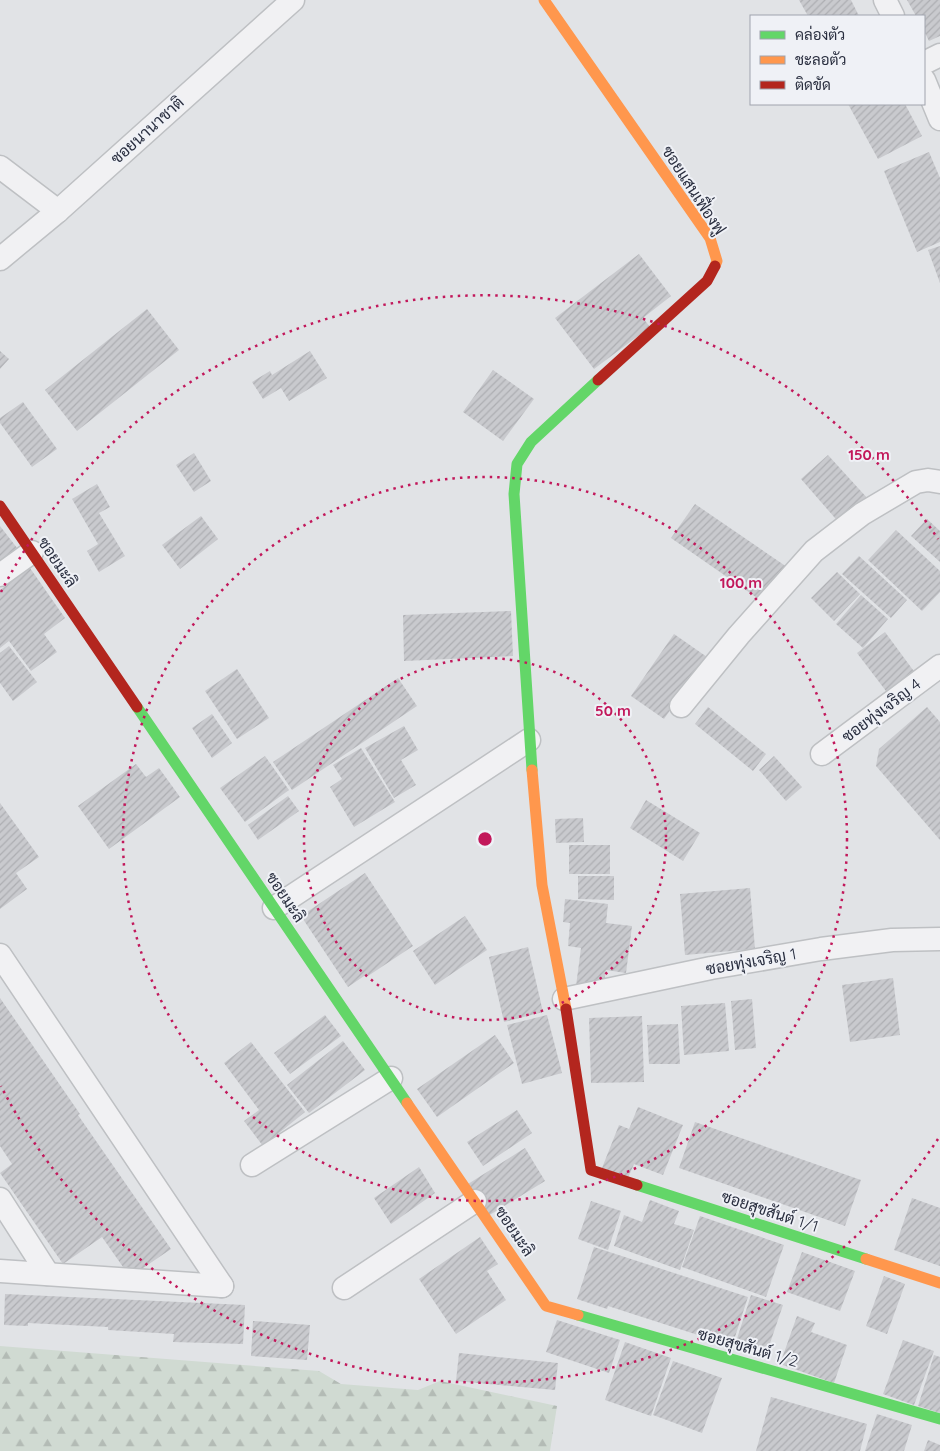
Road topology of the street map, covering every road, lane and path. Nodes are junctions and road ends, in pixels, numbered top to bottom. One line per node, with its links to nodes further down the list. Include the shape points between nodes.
1 (293, 0): 10 (street, ซอยนานาชาติ)
2 (544, 0): 18 (street, ซอยแสนเฟื่องฟู, via 710,238 718,261 707,281 531,442 517,464 514,494)
3 (885, 0): 4 (street)
4 (892, 15)
5 (940, 55): 6 (street)
6 (925, 62)
7 (925, 82): 8 (street)
8 (940, 119)
9 (0, 167): 10 (street)
10 (58, 210): 11 (street, ซอยนานาชาติ)
11 (0, 259)
12 (940, 482): 17 (street, via 916,482 862,514 814,551)
13 (0, 506): 14 (street, ซอยมะลิ)
14 (32, 552): 15 (street); 20 (street, ซอยมะลิ)
15 (0, 575)
16 (940, 666): 19 (street, ซอยทุ่งเจริญ 4)
17 (680, 706)
18 (529, 740): 20 (street); 23 (street, via 542,885)
19 (822, 754)
20 (274, 908): 24 (street, ซอยมะลิ)
21 (940, 939): 23 (street, ซอยทุ่งเจริญ 1, via 892,940 821,948)
22 (0, 955): 29 (street, via 222,1286)
23 (564, 999): 30 (street, ซอยสุขสันต์ 1/1, via 591,1170)
24 (392, 1078): 25 (street); 27 (street, ซอยมะลิ)
25 (252, 1165)
26 (0, 1199): 29 (street)
27 (475, 1201): 31 (street); 32 (street, ซอยมะลิ)
28 (0, 1271): 29 (street)
29 (48, 1274)
30 (940, 1283)
31 (344, 1288)
32 (546, 1306): 33 (street, ซอยสุขสันต์ 1/2)
33 (940, 1419)

